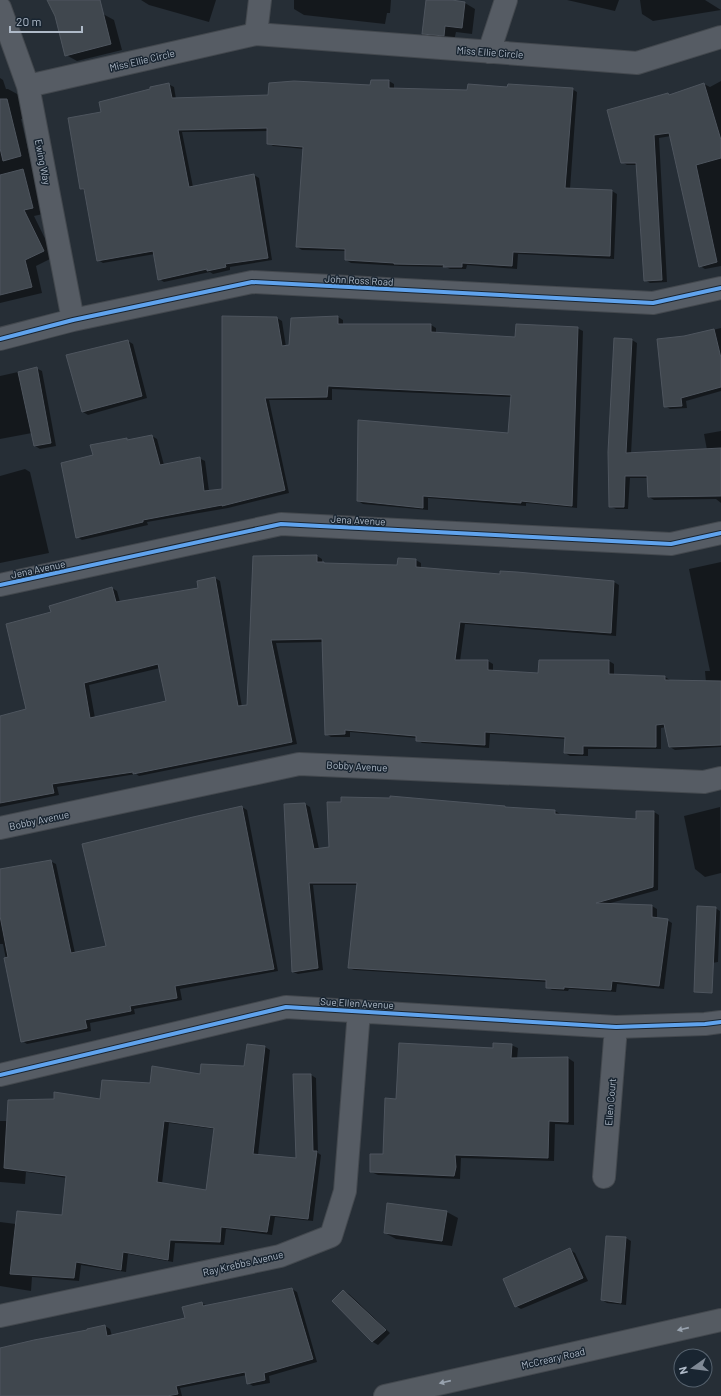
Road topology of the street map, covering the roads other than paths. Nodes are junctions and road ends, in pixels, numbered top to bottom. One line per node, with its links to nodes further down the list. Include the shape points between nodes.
1 (260, 0): 4 (street)
2 (506, 0): 6 (street)
3 (0, 8): 7 (street, Ewing Way)
4 (256, 34): 6 (street, Miss Ellie Circle); 7 (street, Miss Ellie Circle)
5 (721, 37): 6 (street, Miss Ellie Circle, via 637,63)
6 (489, 52)
7 (28, 86): 9 (street, Ewing Way)
8 (721, 288): 9 (street, John Ross Road, via 653,304 252,282)
9 (72, 320): 10 (street, John Ross Road)
10 (0, 339)
11 (721, 533): 12 (street, Jena Avenue, via 671,544 281,524)
12 (0, 585)
13 (721, 778): 14 (street, Bobby Avenue, via 704,782 299,764)
14 (0, 828)
15 (359, 1011): 17 (street, Sue Ellen Avenue); 18 (street, Sue Ellen Avenue, via 286,1007); 20 (street, Ray Krebbs Avenue, via 345,1191 331,1236 280,1256)
16 (721, 1022): 17 (street, Sue Ellen Avenue)
17 (616, 1026): 19 (street, Ellen Court)
18 (0, 1076)
19 (604, 1177)
20 (0, 1316)
21 (721, 1320): 22 (main road, McCreary Road, one-way to 22)
22 (385, 1396)

